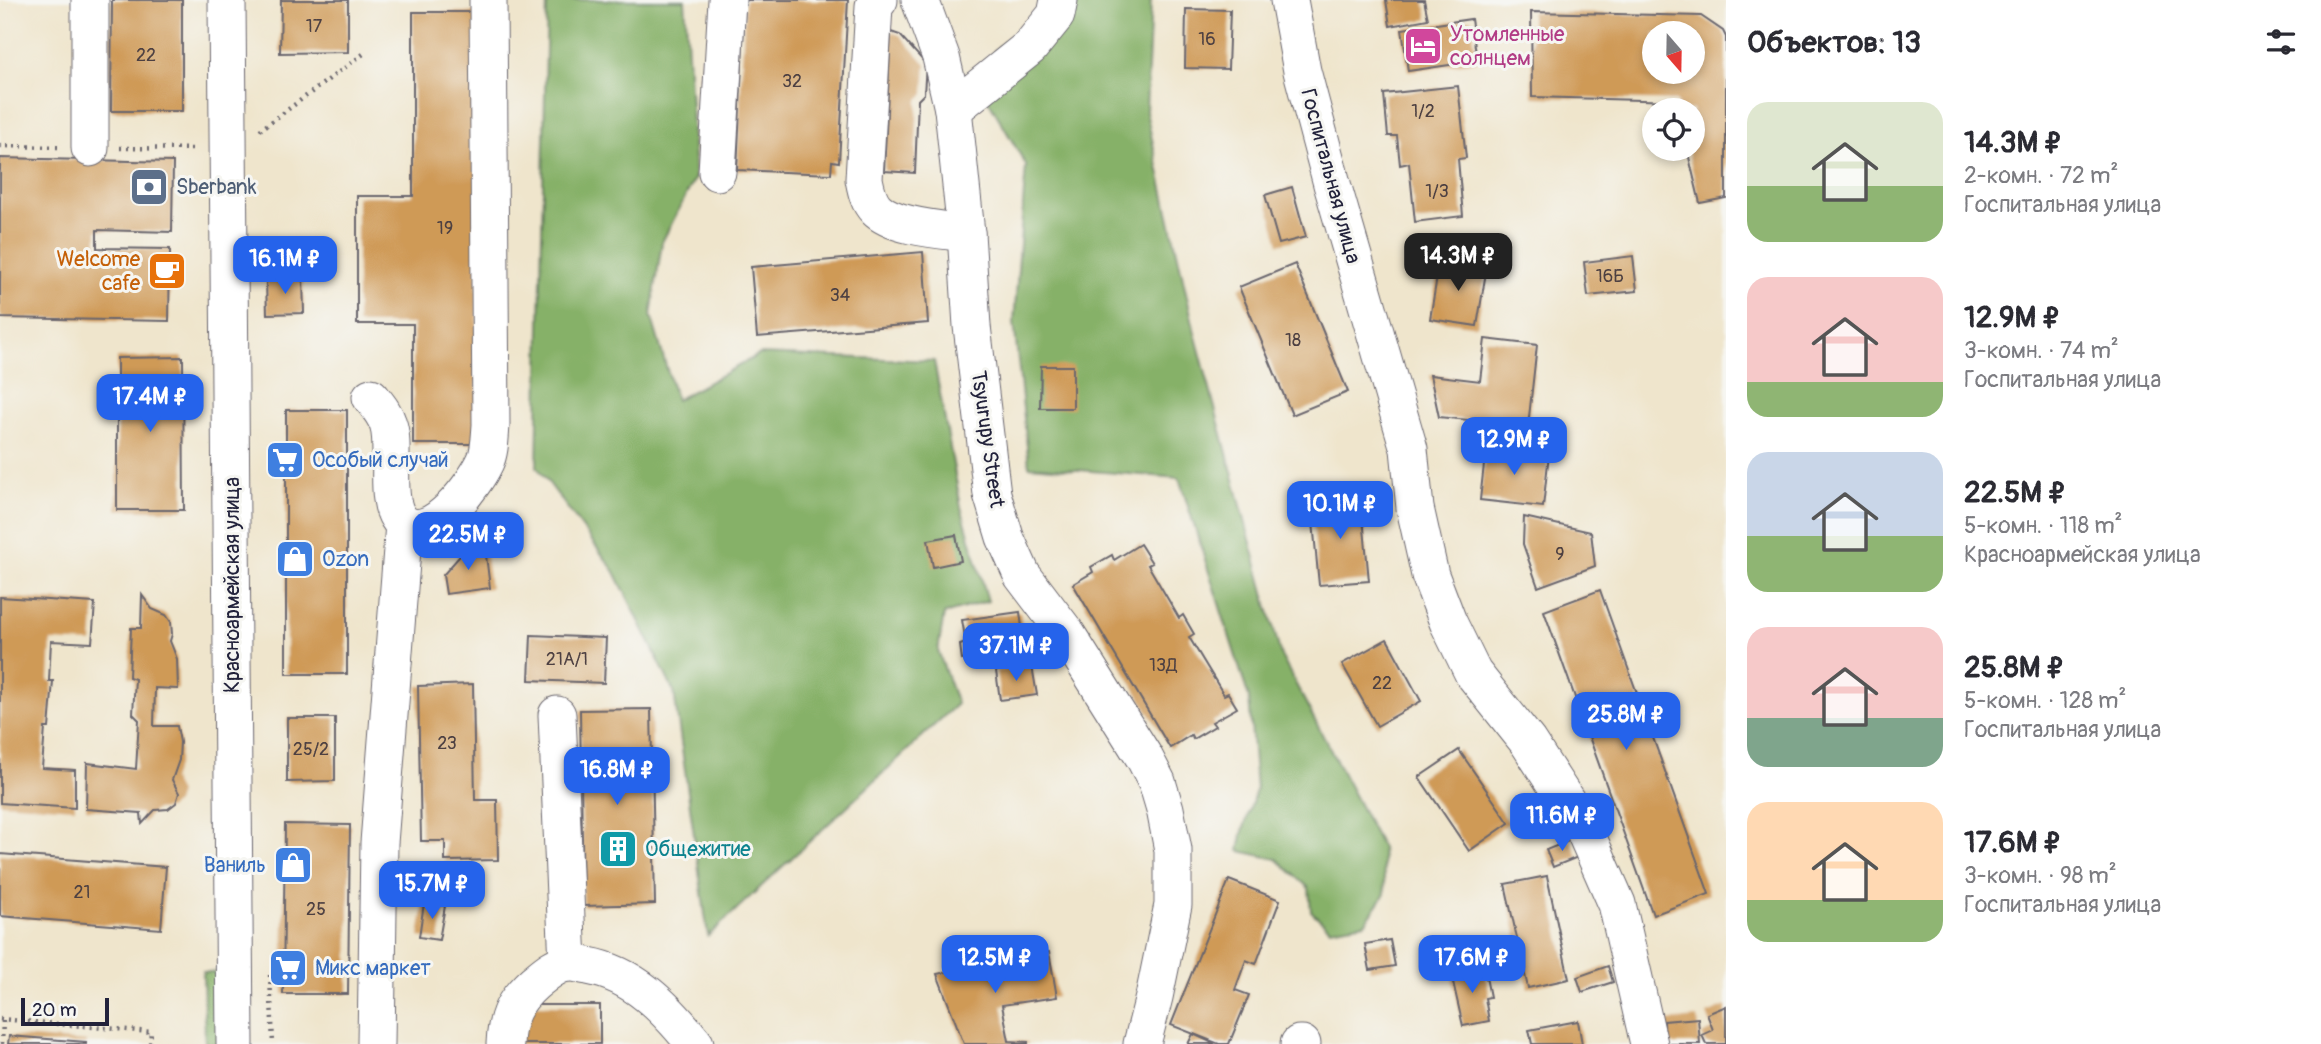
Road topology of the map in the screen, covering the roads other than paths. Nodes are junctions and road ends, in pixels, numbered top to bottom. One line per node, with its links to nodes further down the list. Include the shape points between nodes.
1 (90, 0): 10 (street)
2 (227, 0): 17 (street, Красноармейская улица)
3 (488, 0): 14 (street, via 491,425 487,460 450,512 430,525)
4 (727, 0): 11 (street)
5 (879, 0): 12 (street, via 874,6 864,165 868,196 877,211 908,225)
6 (920, 0): 9 (street, Tsyurupy Street, via 941,57)
7 (1059, 0): 9 (street, via 1056,15 1030,47)
8 (1289, 0): 22 (street, Госпитальная улица, via 1332,184 1409,449 1415,508 1430,575 1473,673 1528,742 1583,827 1617,904)
9 (953, 109): 12 (street, Tsyurupy Street)
10 (90, 148)
11 (717, 172)
12 (966, 233): 21 (street, Tsyurupy Street, via 992,494 1005,537 1022,575 1066,633 1144,757 1157,782 1168,823 1173,905)
13 (371, 397): 14 (street, via 389,426 392,499)
14 (404, 524): 18 (street, via 379,843)
15 (557, 715): 16 (street)
16 (568, 963): 19 (street, via 550,970 520,996 505,1024); 20 (street, via 606,969 642,988)
17 (235, 1044)
18 (376, 1044)
19 (505, 1044)
20 (695, 1044)
21 (1142, 1044)
22 (1649, 1044)

